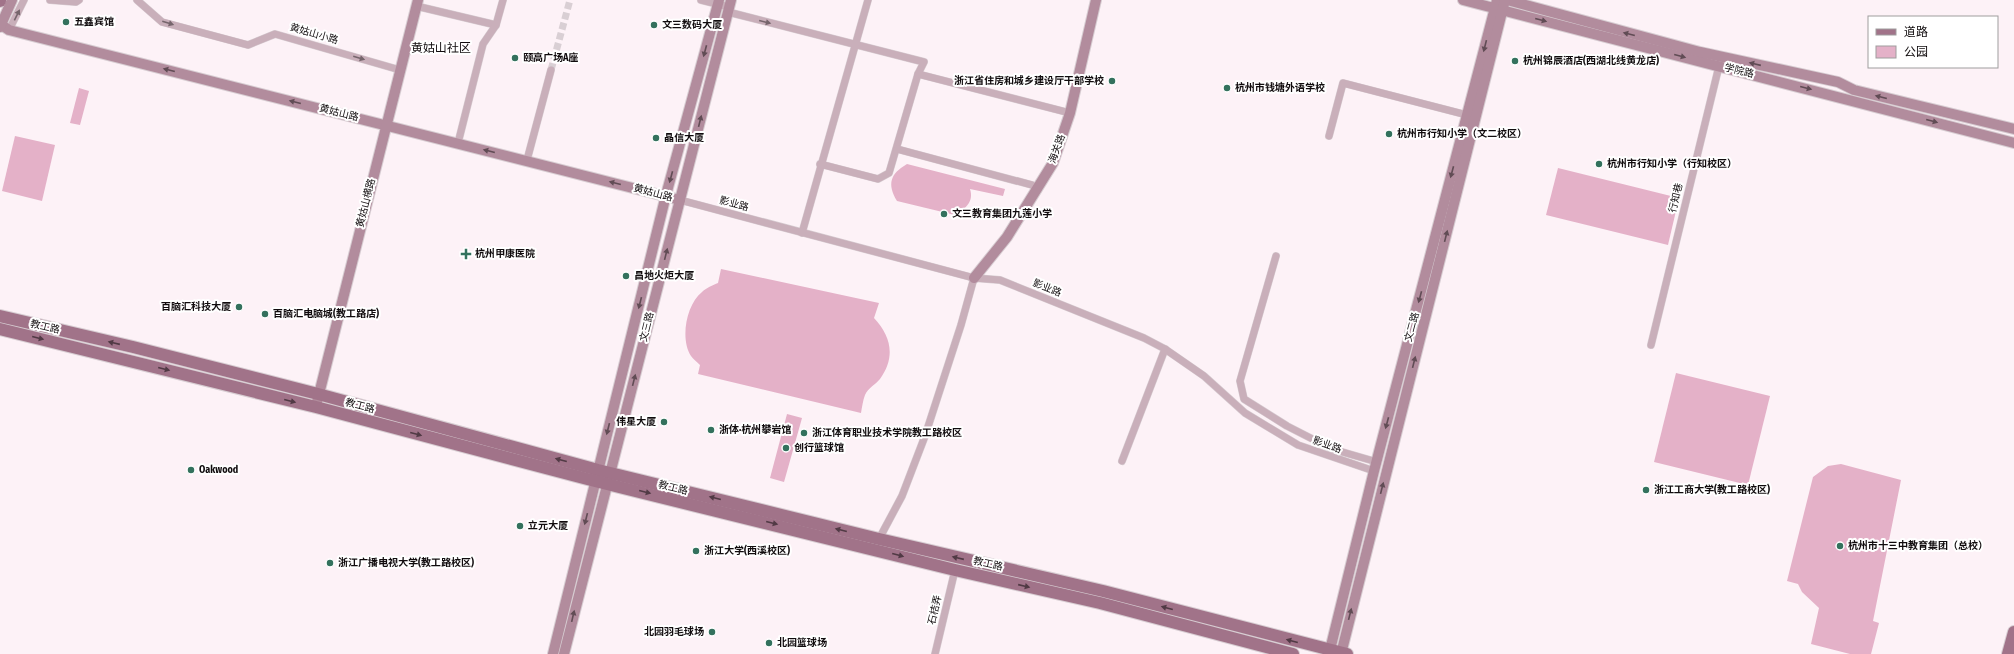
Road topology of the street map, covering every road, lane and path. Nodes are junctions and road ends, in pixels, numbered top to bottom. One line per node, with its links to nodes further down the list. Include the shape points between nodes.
1 (12, 0): 16 (main road)
2 (24, 0): 16 (street, one-way to 2)
3 (50, 0): 4 (street)
4 (79, 0)
5 (137, 0): 19 (street, 黄姑山小路, one-way to 19, via 162,22 248,45 275,34)
6 (502, 0): 15 (street)
7 (701, 0): 11 (street)
8 (868, 0): 17 (street)
9 (1096, 0): 22 (main road, 海关路)
10 (1463, 0): 13 (main road, 学院路)
11 (718, 2): 14 (street); 33 (main road, 文三路, one-way to 33)
12 (417, 3): 15 (street); 19 (main road, 黄姑山横路)
13 (1501, 4): 18 (main road, 学院路, via 1595,25); 23 (main road, 文二路, one-way to 23); 51 (main road, 文二路, one-way to 13)
14 (729, 6): 17 (street, one-way to 17); 34 (main road, 文三路, one-way to 14)
15 (496, 25): 27 (street, via 483,44)
16 (3, 26): 24 (main road, 黄姑山路, one-way to 16)
17 (856, 45): 21 (street, via 924,62); 31 (street)
18 (1720, 61): 25 (main road, 学院路, one-way to 18, via 1854,90 1838,82); 28 (main road, 学院路, one-way to 28); 40 (street, 行知巷)
19 (400, 70): 24 (main road, 黄姑山横路)
20 (551, 70): 30 (street)
21 (918, 74): 22 (street); 29 (street)
22 (1070, 113): 32 (main road, 海关路, via 1053,163)
23 (1467, 115): 26 (street, via 1343,83); 45 (main road, 文二路, one-way to 45)
24 (386, 125): 27 (main road, 黄姑山路); 42 (main road, 黄姑山横路)
25 (2014, 129)
26 (1329, 136)
27 (458, 143): 30 (main road, 黄姑山路, one-way to 27)
28 (2014, 143)
29 (897, 149): 31 (street, via 889,173 878,179); 32 (street, via 1032,185)
30 (527, 160): 33 (main road, 黄姑山路, one-way to 30)
31 (820, 164): 35 (street)
32 (1038, 190): 37 (main road, 海关路, via 1007,237)
33 (666, 196): 34 (main road, 黄姑山路); 46 (main road, 文三路, one-way to 46)
34 (680, 200): 35 (street, 影业路); 47 (main road, 文三路, one-way to 34)
35 (802, 233): 37 (street, 影业路)
36 (1276, 256): 45 (street, via 1240,381 1244,399 1287,426 1332,449)
37 (974, 278): 41 (street, 影业路, via 1000,280); 48 (street, via 925,436 902,496)
38 (0, 316): 42 (main road, 教工路, one-way to 38)
39 (0, 329): 43 (main road, 教工路, one-way to 43)
40 (1651, 345)
41 (1165, 348): 44 (street); 45 (street, 影业路, via 1204,376 1245,413 1298,445)
42 (318, 394): 43 (main road, 黄姑山横路); 46 (main road, 教工路, one-way to 42)
43 (316, 407): 46 (main road, 教工路, one-way to 46)
44 (1122, 460)
45 (1376, 467): 51 (main road, 文二路)
46 (597, 475): 47 (main road, 教工路); 52 (main road, 文三路, one-way to 52)
47 (609, 478): 48 (main road, 教工路, one-way to 47); 49 (main road, 教工路, one-way to 49); 53 (main road, 文三路, one-way to 47)
48 (879, 540): 51 (main road, 教工路, one-way to 48, via 1103,591)
49 (955, 570): 54 (street, 石桔弄); 55 (main road, 教工路, one-way to 55, via 1100,603)
50 (2014, 632): 56 (main road)
51 (1338, 653)
52 (553, 654)
53 (564, 654)
54 (935, 654)
55 (1293, 654)
56 (2008, 654)

